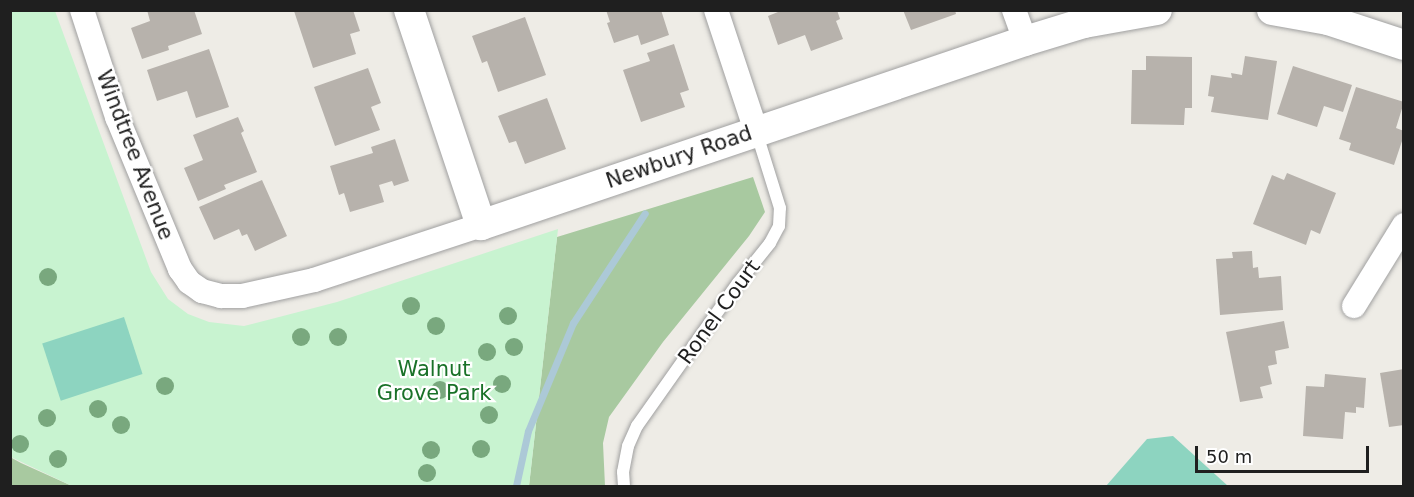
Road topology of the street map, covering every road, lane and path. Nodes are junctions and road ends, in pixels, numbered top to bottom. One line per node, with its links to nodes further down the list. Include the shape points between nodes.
1 (82, 10): 12 (street, Windtree Avenue, via 117,117 180,269)
2 (409, 10): 10 (street)
3 (716, 10): 9 (street)
4 (1014, 10): 7 (street)
5 (1157, 10): 7 (street, Newbury Road, via 1084,23)
6 (1272, 10): 8 (street, via 1328,20)
7 (1025, 41): 9 (street, Newbury Road)
8 (1404, 45)
9 (756, 131): 10 (street, Newbury Road); 14 (lane, Ronel Court, via 780,208 779,226 637,426 628,446)
10 (481, 225): 12 (street, Newbury Road, via 314,280 242,296)
11 (1404, 225): 13 (street)
12 (202, 291)
13 (1354, 306)
14 (624, 486)

